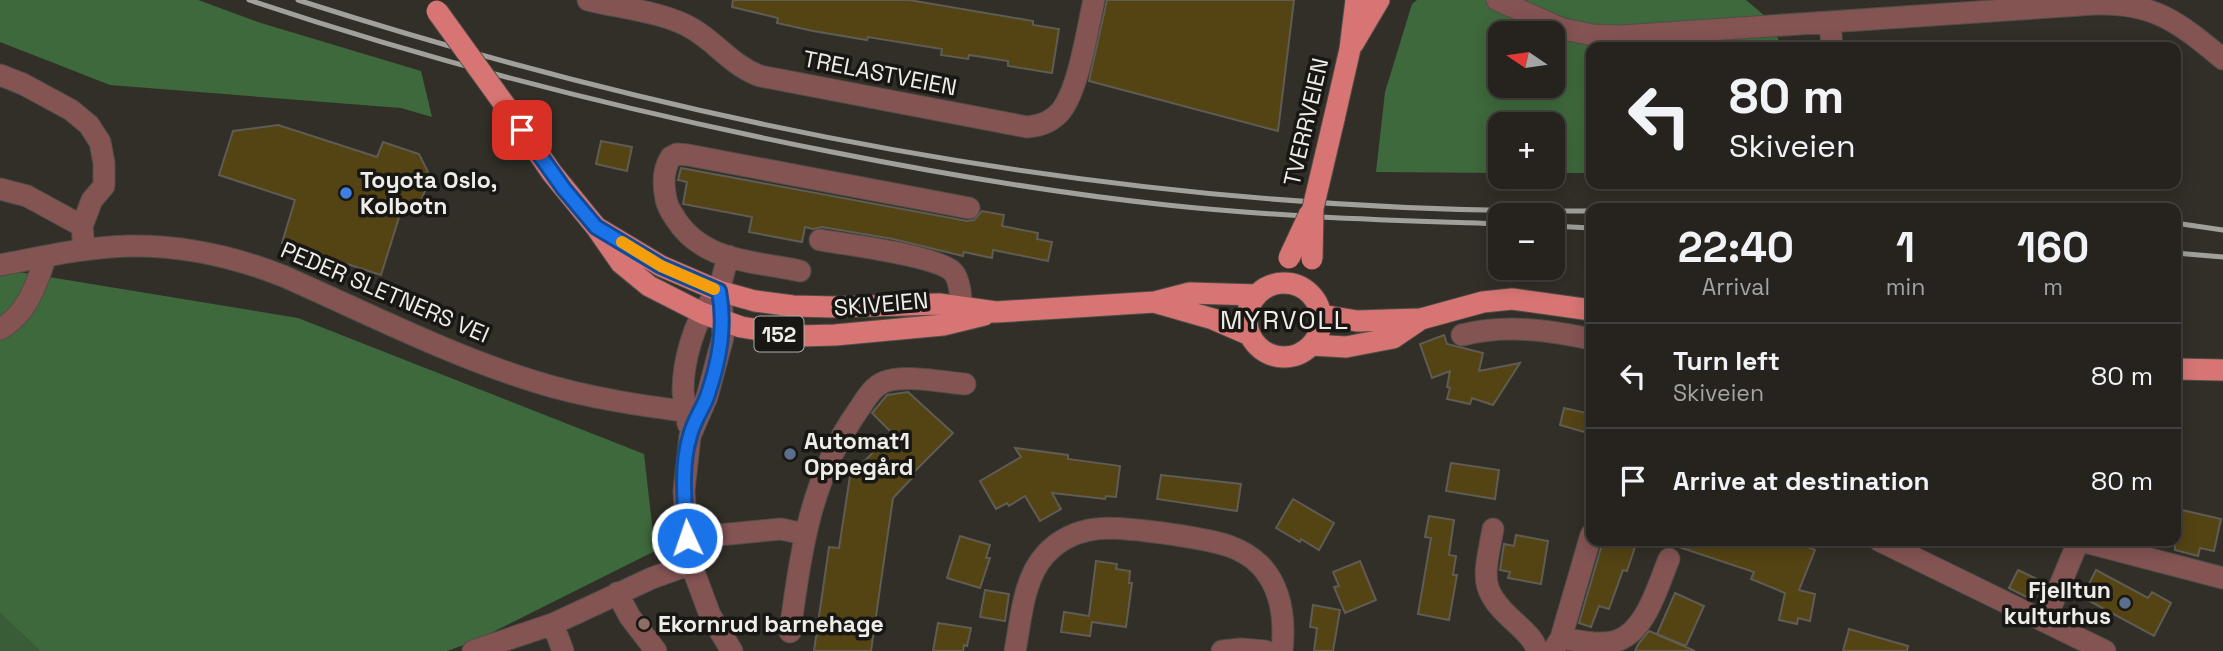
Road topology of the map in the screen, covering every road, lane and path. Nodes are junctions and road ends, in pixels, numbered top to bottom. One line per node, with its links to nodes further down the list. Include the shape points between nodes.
1 (588, 0): 2 (street, TRELASTVEIEN, via 690,27 734,64 760,76 1027,127 1054,117 1068,99)
2 (1094, 0)
3 (1356, 0): 9 (main road, TVERRVEIEN)
4 (1379, 0): 9 (main road, TVERRVEIEN)
5 (1503, 1): 7 (street, via 1545,23 1593,35)
6 (433, 6): 16 (main road, SKIVEIEN / 152, bridge)
7 (1830, 22): 8 (street); 10 (street, via 2124,4 2169,19)
8 (1832, 42)
9 (1350, 49): 14 (main road, TVERRVEIEN, bridge)
10 (2223, 59)
11 (0, 75): 15 (street, via 71,110 100,142 104,186 92,200)
12 (0, 189): 15 (street, via 27,196)
13 (969, 208): 20 (street, via 677,153 665,171 667,206 695,243)
14 (1313, 208): 23 (main road, TVERRVEIEN, bridge); 25 (main road, TVERRVEIEN, bridge)
15 (82, 226): 18 (street)
16 (596, 227): 24 (main road, SKIVEIEN / 152, via 661,266); 28 (main road, SKIVEIEN / 152, via 634,276)
17 (820, 240): 29 (street, via 947,268 957,279)
18 (84, 250): 19 (street, PEDER SLETNERS VEI); 41 (street, PEDER SLETNERS VEI, via 161,247 227,257 256,265 500,370 565,390)
19 (46, 256): 21 (street, PEDER SLETNERS VEI); 33 (street, via 25,305)
20 (728, 256): 22 (street); 24 (street)
21 (0, 265)
22 (800, 271)
23 (1266, 290): 25 (main road, 152, via 1295,285); 26 (main road, SKIVEIEN / 152, via 1190,293); 34 (main road, via 1248,314)
24 (719, 291): 28 (street); 29 (main road, SKIVEIEN / 152, via 793,306 939,304); 32 (street)
25 (1312, 295): 30 (main road)
26 (1155, 302): 29 (main road, SKIVEIEN / 152); 34 (main road, SKIVEIEN / 152)
27 (1586, 309): 31 (main road, 152, via 1500,300)
28 (702, 313): 32 (main road, SKIVEIEN / 152); 41 (street, via 683,391)
29 (962, 314): 32 (main road, SKIVEIEN / 152, via 943,325 818,336 760,331)
30 (1321, 314): 31 (main road, 152, via 1357,321); 37 (main road)
31 (1421, 319): 37 (main road, 152, via 1385,340)
32 (723, 321): 41 (street, via 707,397)
33 (0, 328)
34 (1250, 335): 37 (main road, 152, via 1257,346 1279,357 1303,353)
35 (1462, 335): 36 (street, via 1524,328)
36 (1586, 338)
37 (1312, 345)
38 (2181, 369): 39 (main road)
39 (2223, 370)
40 (965, 384): 43 (street, via 894,380 870,392 833,450)
41 (693, 412): 44 (street, via 685,475)
42 (1493, 529): 65 (street, via 1485,574 1488,591 1527,633)
43 (804, 534): 44 (street, via 781,529); 55 (street)
44 (687, 538): 50 (street)
45 (1588, 546): 56 (street)
46 (1890, 546): 53 (street)
47 (2076, 546): 53 (street)
48 (2100, 546): 51 (street)
49 (1669, 559): 56 (street, via 1648,608 1628,634 1608,643)
50 (691, 564): 52 (street); 61 (street, via 710,615)
51 (2223, 578)
52 (617, 593): 54 (street); 60 (street)
53 (2045, 621): 66 (street)
54 (553, 624): 58 (street); 59 (street)
55 (790, 632)
56 (1557, 645)
57 (1016, 646): 64 (street, via 1030,582 1041,559 1074,534 1116,528 1217,542 1255,560 1280,603)
58 (473, 651)
59 (563, 651)
60 (656, 651)
61 (732, 651)
62 (1222, 651): 63 (street)
63 (1265, 651)
64 (1282, 651)
65 (1537, 651)
66 (2105, 651)

